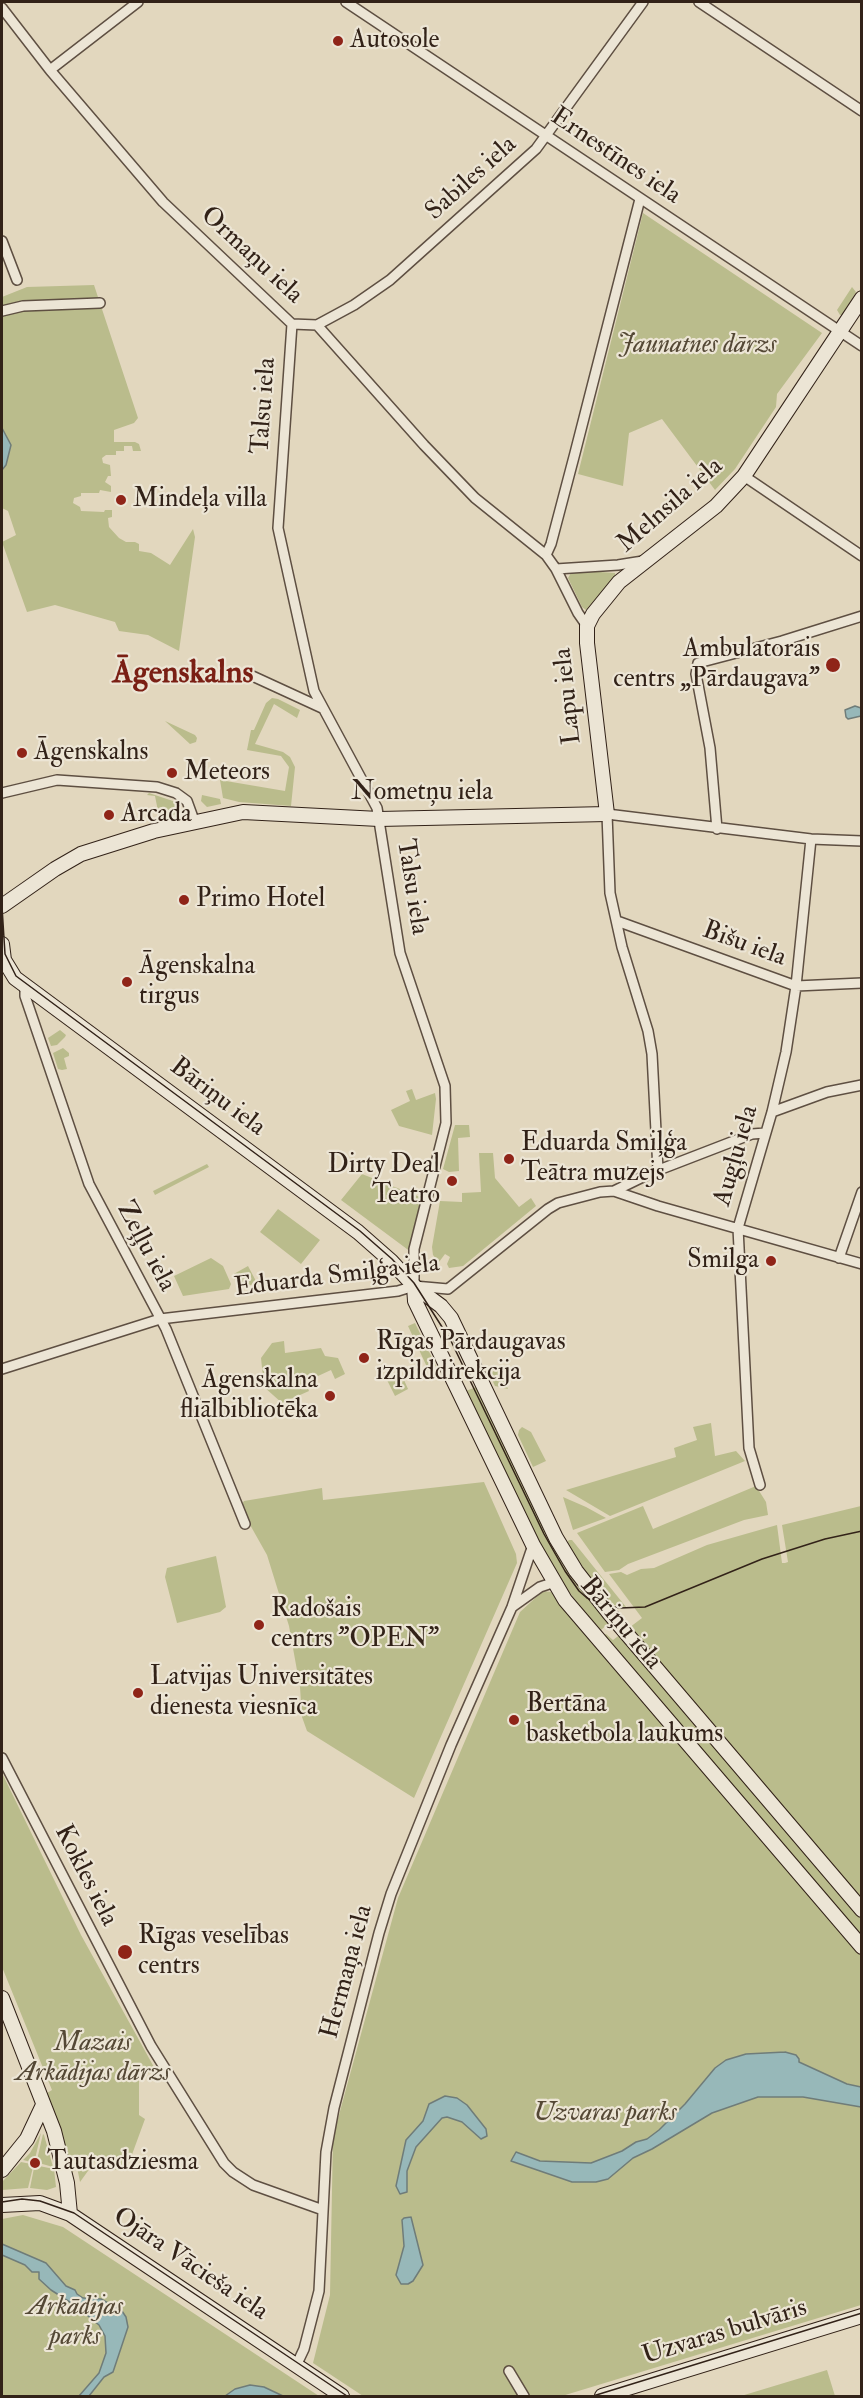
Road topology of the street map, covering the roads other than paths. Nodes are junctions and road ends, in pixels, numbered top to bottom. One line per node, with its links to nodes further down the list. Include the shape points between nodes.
1 (138, 2): 6 (street)
2 (346, 2): 8 (street, Ernestīnes iela)
3 (643, 2): 8 (street, Sabiles iela)
4 (699, 2): 7 (street)
5 (2, 8): 6 (street, Ormaņu iela)
6 (50, 70): 15 (street, Ormaņu iela, via 163,202)
7 (861, 111)
8 (545, 136): 9 (street, Ernestīnes iela); 16 (street, Sabiles iela, via 536,149 390,280)
9 (640, 199): 17 (street, Ernestīnes iela); 20 (street)
10 (2, 241): 11 (street)
11 (17, 280)
12 (861, 298): 17 (street, Melnsila iela)
13 (100, 303): 14 (street, via 23,306)
14 (2, 311)
15 (292, 324): 16 (street, Ormaņu iela); 27 (street, Talsu iela, via 278,528 314,692)
16 (317, 325): 20 (street, Ormaņu iela, via 475,498)
17 (839, 331): 18 (street, Ernestīnes iela); 19 (street, Melnsila iela)
18 (861, 345)
19 (744, 476): 21 (street); 22 (street, Melnsila iela, via 716,506)
20 (546, 555): 23 (street, Lapu iela)
21 (861, 556)
22 (645, 561): 23 (street); 25 (street, Melnsila iela, via 606,596)
23 (556, 569): 25 (street, Lapu iela)
24 (861, 616): 32 (street, via 698,663 696,674 710,748)
25 (587, 626): 29 (street, Lapu iela)
26 (248, 674): 27 (street)
27 (322, 708): 30 (street, Talsu iela, via 377,808)
28 (2, 793): 31 (street, via 57,780 158,787 187,801)
29 (607, 814): 30 (street, Nometņu iela); 32 (street, Nometņu iela); 36 (street, Lapu iela, via 610,893)
30 (379, 819): 31 (street, Nometņu iela, via 243,812); 51 (street, Talsu iela, via 400,953 445,1086 447,1104 446,1123 414,1249)
31 (195, 823): 35 (street, Nometņu iela, via 154,831 81,854)
32 (717, 829): 33 (street, Nometņu iela)
33 (811, 839): 34 (street, Nometņu iela); 41 (street, Augļu iela)
34 (861, 841)
35 (2, 906)
36 (617, 921): 41 (street, Bišu iela); 45 (street, Lapu iela, via 652,1054)
37 (2, 944): 38 (street, Bāriņu iela)
38 (2, 961): 40 (street, Bāriņu iela)
39 (861, 983): 41 (street, Bišu iela)
40 (25, 984): 51 (street, Bāriņu iela, via 358,1232); 52 (street, Zeļļu iela, via 25,996 89,1184)
41 (796, 986): 43 (street, Augļu iela)
42 (861, 1085): 43 (street, via 827,1092)
43 (772, 1112): 44 (street, Augļu iela)
44 (765, 1133): 45 (street, via 752,1134); 48 (street, Augļu iela)
45 (658, 1170): 46 (street)
46 (614, 1191): 48 (street, Eduarda Smiļģa iela); 51 (street, Eduarda Smiļģa iela, via 590,1194 548,1209 448,1289)
47 (861, 1192): 49 (street)
48 (738, 1228): 49 (street, Eduarda Smiļģa iela); 54 (street, Augļu iela, via 749,1448)
49 (839, 1258): 50 (street, Eduarda Smiļģa iela)
50 (861, 1264)
51 (414, 1286): 52 (street, Eduarda Smiļģa iela); 56 (street, Bāriņu iela, via 415,1301); 59 (street, Bāriņu iela, via 451,1318 556,1538 593,1594)
52 (160, 1319): 53 (street, Eduarda Smiļģa iela); 55 (street, Zeļļu iela)
53 (2, 1369)
54 (760, 1485)
55 (245, 1524)
56 (533, 1545): 57 (street, Bāriņu iela); 58 (street, Hermaņa iela)
57 (555, 1582): 58 (street, via 540,1587); 60 (street, Bāriņu iela, via 578,1618)
58 (512, 1607): 68 (street, Hermaņa iela, via 391,1894 337,2094 326,2152)
59 (648, 1659): 60 (street); 62 (street, Bāriņu iela)
60 (630, 1674): 63 (street, Bāriņu iela)
61 (2, 1758): 68 (street, Kokles iela, via 151,2046 224,2163 254,2186)
62 (861, 1910)
63 (861, 1947)
64 (2, 1998): 65 (street)
65 (43, 2105): 66 (street, via 27,2139); 69 (street, via 68,2183)
66 (2, 2170)
67 (2, 2205): 69 (street, Ojāra Vācieša iela, via 40,2203)
68 (323, 2210): 71 (street, Hermaņa iela, via 316,2309)
69 (70, 2214): 71 (street, Ojāra Vācieša iela)
70 (861, 2316): 75 (street, Uzvaras bulvāris)
71 (296, 2366): 73 (street, Ojāra Vācieša iela)
72 (509, 2371): 74 (street)
73 (342, 2397)
74 (524, 2397)
75 (602, 2397)

